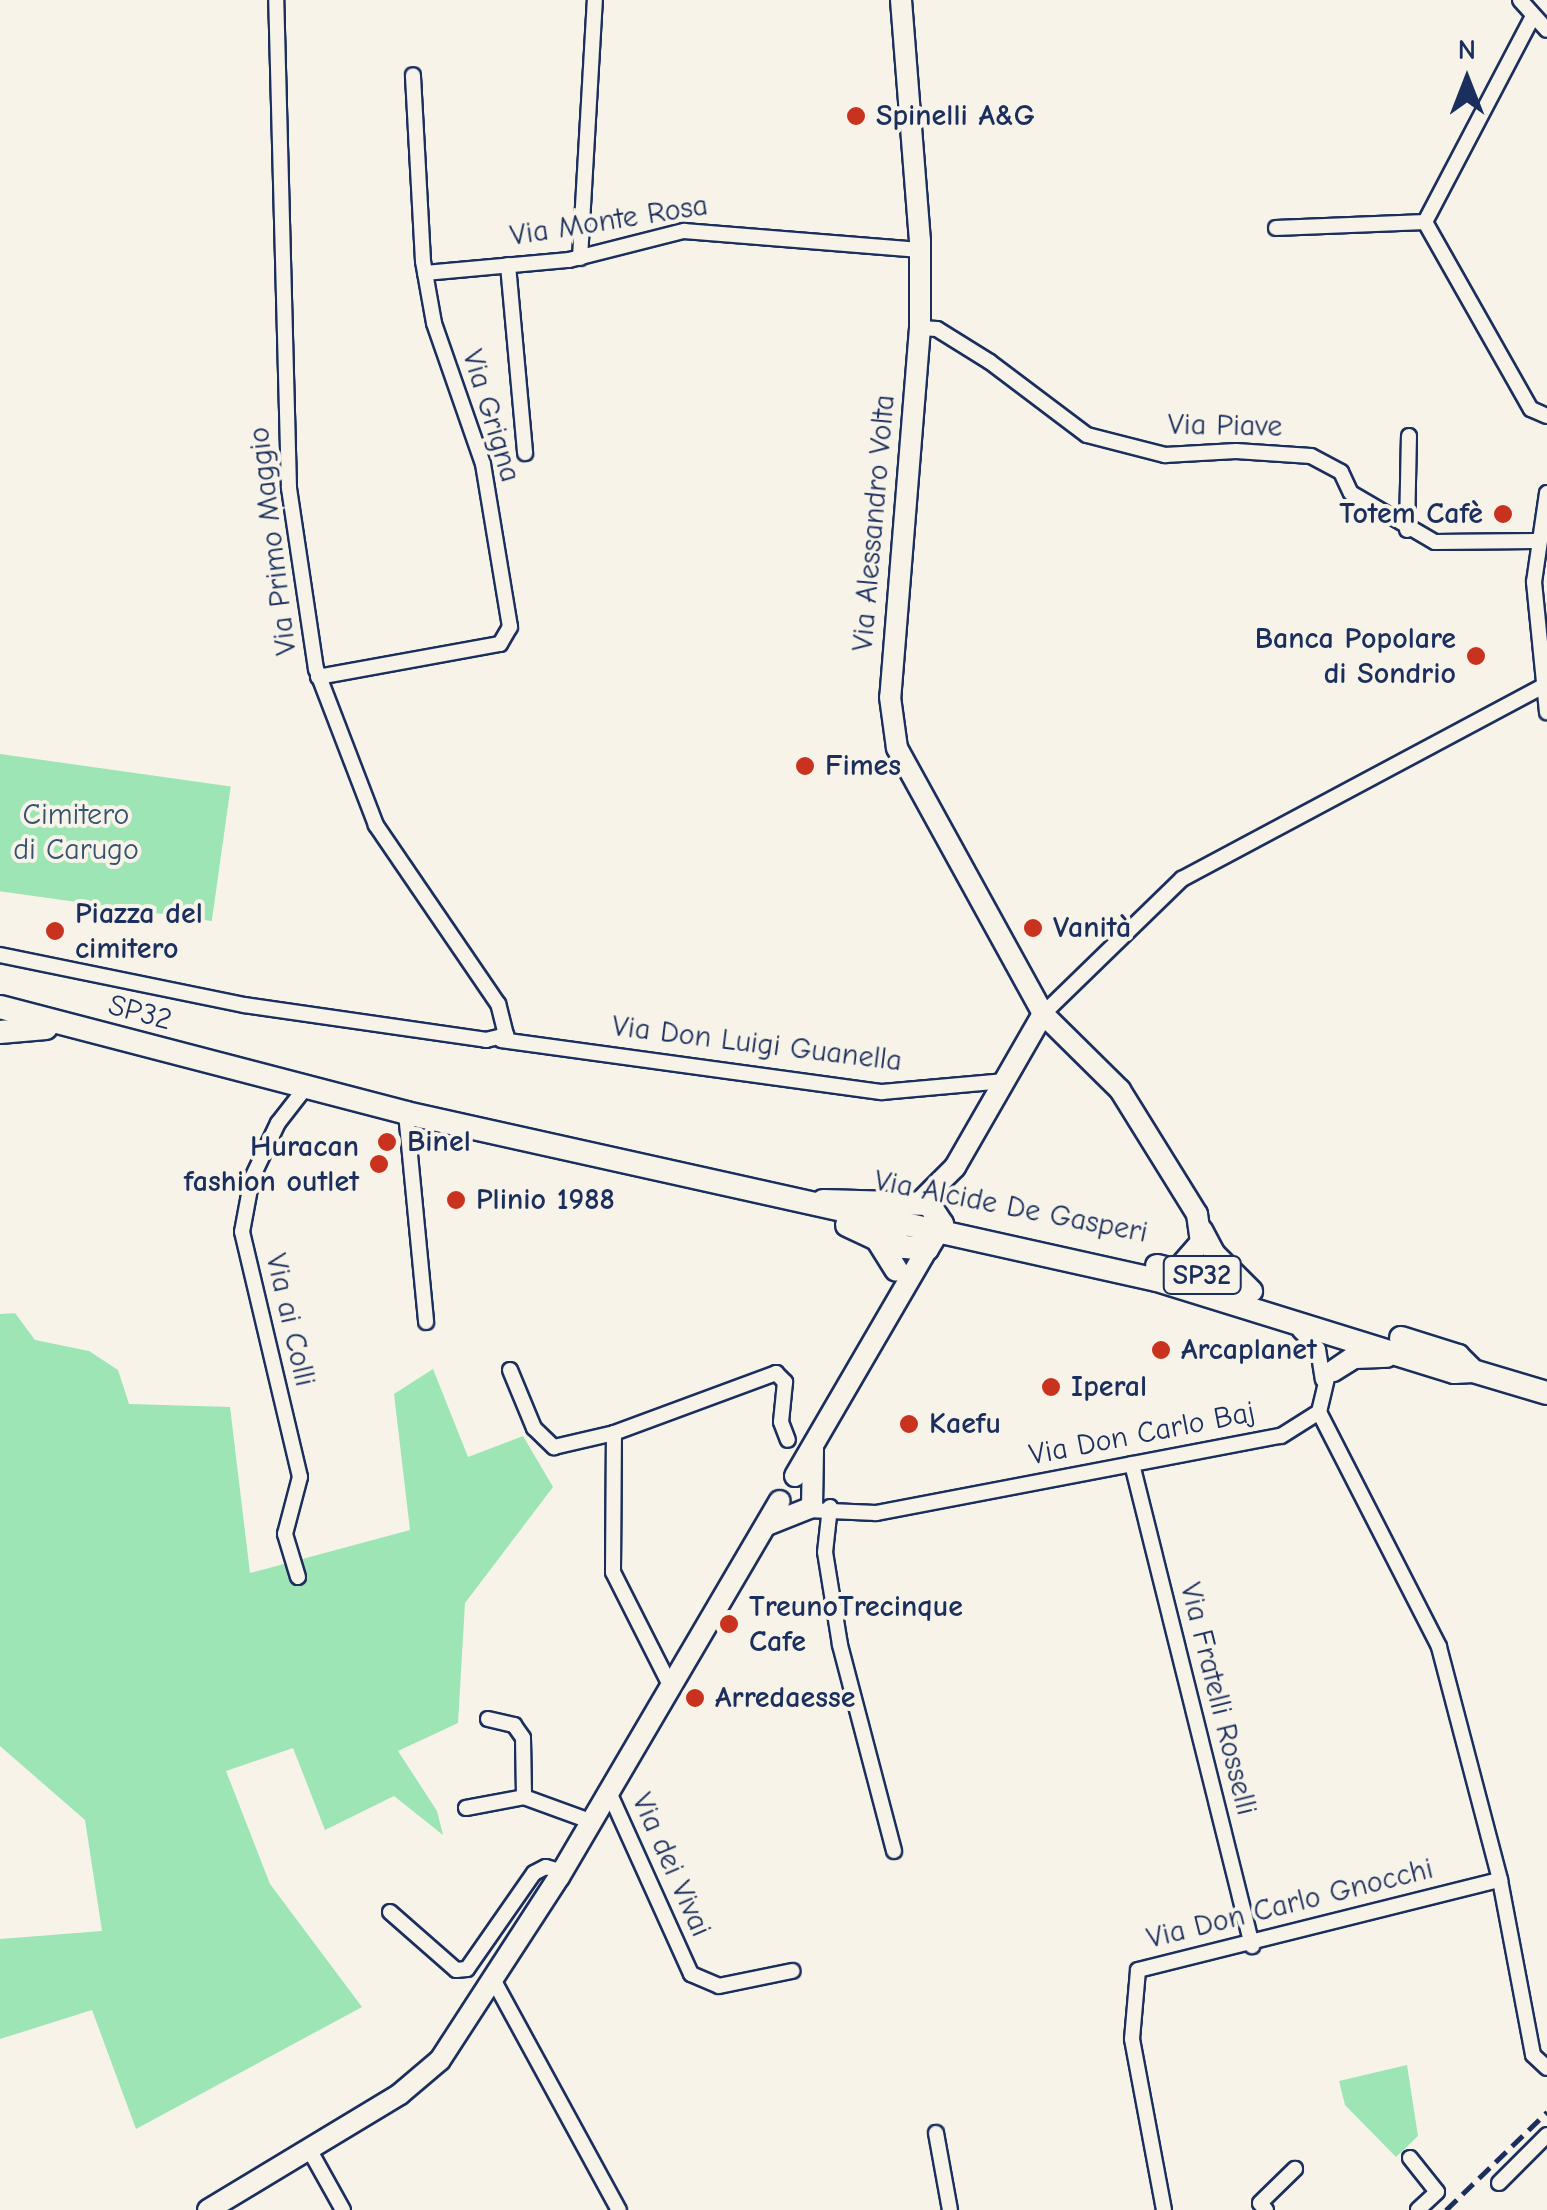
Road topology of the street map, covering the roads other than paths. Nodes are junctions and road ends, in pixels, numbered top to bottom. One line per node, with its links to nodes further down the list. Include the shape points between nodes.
1 (595, 0): 11 (street)
2 (901, 0): 10 (street, Via Alessandro Volta)
3 (1520, 0): 5 (street)
4 (276, 7): 22 (street, Via Primo Maggio, via 289,488)
5 (1532, 18): 6 (street); 8 (street)
6 (1547, 30)
7 (413, 75): 13 (street, Via Grigna)
8 (1425, 222): 9 (street); 15 (street, via 1531,410)
9 (1276, 228)
10 (920, 250): 11 (street, Via Monte Rosa, via 684,230); 14 (street, Via Alessandro Volta)
11 (580, 258): 12 (street, Via Monte Rosa)
12 (508, 265): 13 (street, Via Monte Rosa); 17 (street)
13 (425, 274): 22 (street, Via Grigna, via 437,334 483,464 509,634 500,644)
14 (920, 328): 19 (street, Via Piave, via 937,329 990,362 1087,434 1165,456 1236,450 1310,456 1341,472 1351,493); 28 (street, Via Alessandro Volta, via 892,725 906,772)
15 (1547, 416)
16 (1408, 436): 19 (street)
17 (525, 453)
18 (1547, 492): 20 (street)
19 (1407, 530): 20 (street, Via Piave, via 1434,542)
20 (1535, 541): 21 (street)
21 (1541, 626): 23 (street)
22 (318, 677): 31 (street, Via Primo Maggio, via 376,825 502,1013 508,1028)
23 (1542, 686): 24 (street); 28 (street, via 1182,879)
24 (1547, 712)
25 (0, 955): 31 (street, via 244,1005)
26 (0, 992): 29 (main road, via 55,1008)
27 (0, 1007): 29 (main road, SP32)
28 (1043, 1014): 33 (street); 38 (street, Via Alessandro Volta, via 1120,1090)
29 (82, 1028): 30 (main road); 32 (main road, SP32 / SP32)
30 (0, 1032)
31 (501, 1040): 33 (street, Via Don Luigi Guanella, via 882,1092)
32 (187, 1056): 34 (main road, Via Alcide De Gasperi / SP32)
33 (1006, 1082): 37 (street, via 954,1167)
34 (306, 1087): 35 (main road, Via Alcide De Gasperi / SP32); 56 (street, Via ai Colli, via 278,1123 252,1178 242,1232 300,1477 285,1534)
35 (406, 1113): 36 (main road, Via Alcide De Gasperi / SP32); 44 (street)
36 (819, 1205): 37 (main road, Via Alcide De Gasperi / SP32); 40 (main road, via 877,1238)
37 (901, 1217): 39 (main road, Via Alcide De Gasperi / SP32); 39 (main road, via 936,1210); 40 (street)
38 (1202, 1230): 41 (street, via 1192,1260); 42 (street, Via Alessandro Volta, via 1214,1253)
39 (936, 1236): 41 (main road, Via Alcide De Gasperi / SP32); 41 (main road, Via Alcide De Gasperi / SP32); 43 (street)
40 (896, 1270): 43 (street)
41 (1167, 1275): 42 (main road, Via Alcide De Gasperi / SP32); 45 (main road, Via Alcide De Gasperi / SP32); 48 (street, Via Alcide De Gasperi, via 1170,1291 1313,1339)
42 (1252, 1291): 46 (main road, Via Alcide De Gasperi / SP32)
43 (896, 1294): 54 (street, via 813,1446)
44 (426, 1322)
45 (1372, 1351): 46 (main road, Via Alcide De Gasperi); 48 (street, via 1336,1361)
46 (1459, 1365): 49 (main road, Via Alcide De Gasperi / SP32)
47 (510, 1370): 51 (street, via 534,1428 554,1447)
48 (1323, 1386): 50 (street)
49 (1540, 1388)
50 (1319, 1412): 53 (street, Via Don Carlo Baj, via 1282,1436); 65 (street, via 1439,1647)
51 (614, 1433): 52 (street, via 776,1373 786,1382 781,1422); 57 (street, via 613,1572)
52 (788, 1440)
53 (1132, 1464): 54 (street, Via Don Carlo Baj, via 851,1513); 67 (street, Via Fratelli Rosselli)
54 (807, 1501): 55 (street); 55 (street); 57 (street, via 757,1532)
55 (824, 1552): 63 (street)
56 (298, 1577)
57 (669, 1683): 59 (street)
58 (488, 1719): 60 (street, via 514,1725 524,1738)
59 (608, 1790): 62 (street); 68 (street, Via dei Vivai, via 692,1974 719,1986)
60 (524, 1798): 61 (street); 62 (street)
61 (466, 1808)
62 (590, 1821): 64 (street)
63 (894, 1852)
64 (562, 1872): 66 (street, via 546,1867 534,1873 467,1969 456,1970); 69 (street)
65 (1500, 1880): 67 (street, Via Don Carlo Gnocchi); 70 (street, via 1534,2055)
66 (390, 1912)
67 (1252, 1946): 81 (street, Via Don Carlo Gnocchi, via 1138,1970 1132,2038)
68 (792, 1971)
69 (494, 1981): 73 (street, via 440,2060 400,2094); 79 (street)
70 (1547, 2068)
71 (936, 2133): 80 (street)
72 (1547, 2135): 76 (street)
73 (309, 2149): 77 (street); 78 (street)
74 (1410, 2158): 83 (street, via 1437,2192)
75 (1295, 2169): 82 (street, via 1260,2203)
76 (1498, 2184)
77 (208, 2210)
78 (343, 2210)
79 (619, 2210)
80 (950, 2210)
81 (1164, 2210)
82 (1266, 2210)
83 (1418, 2210)

